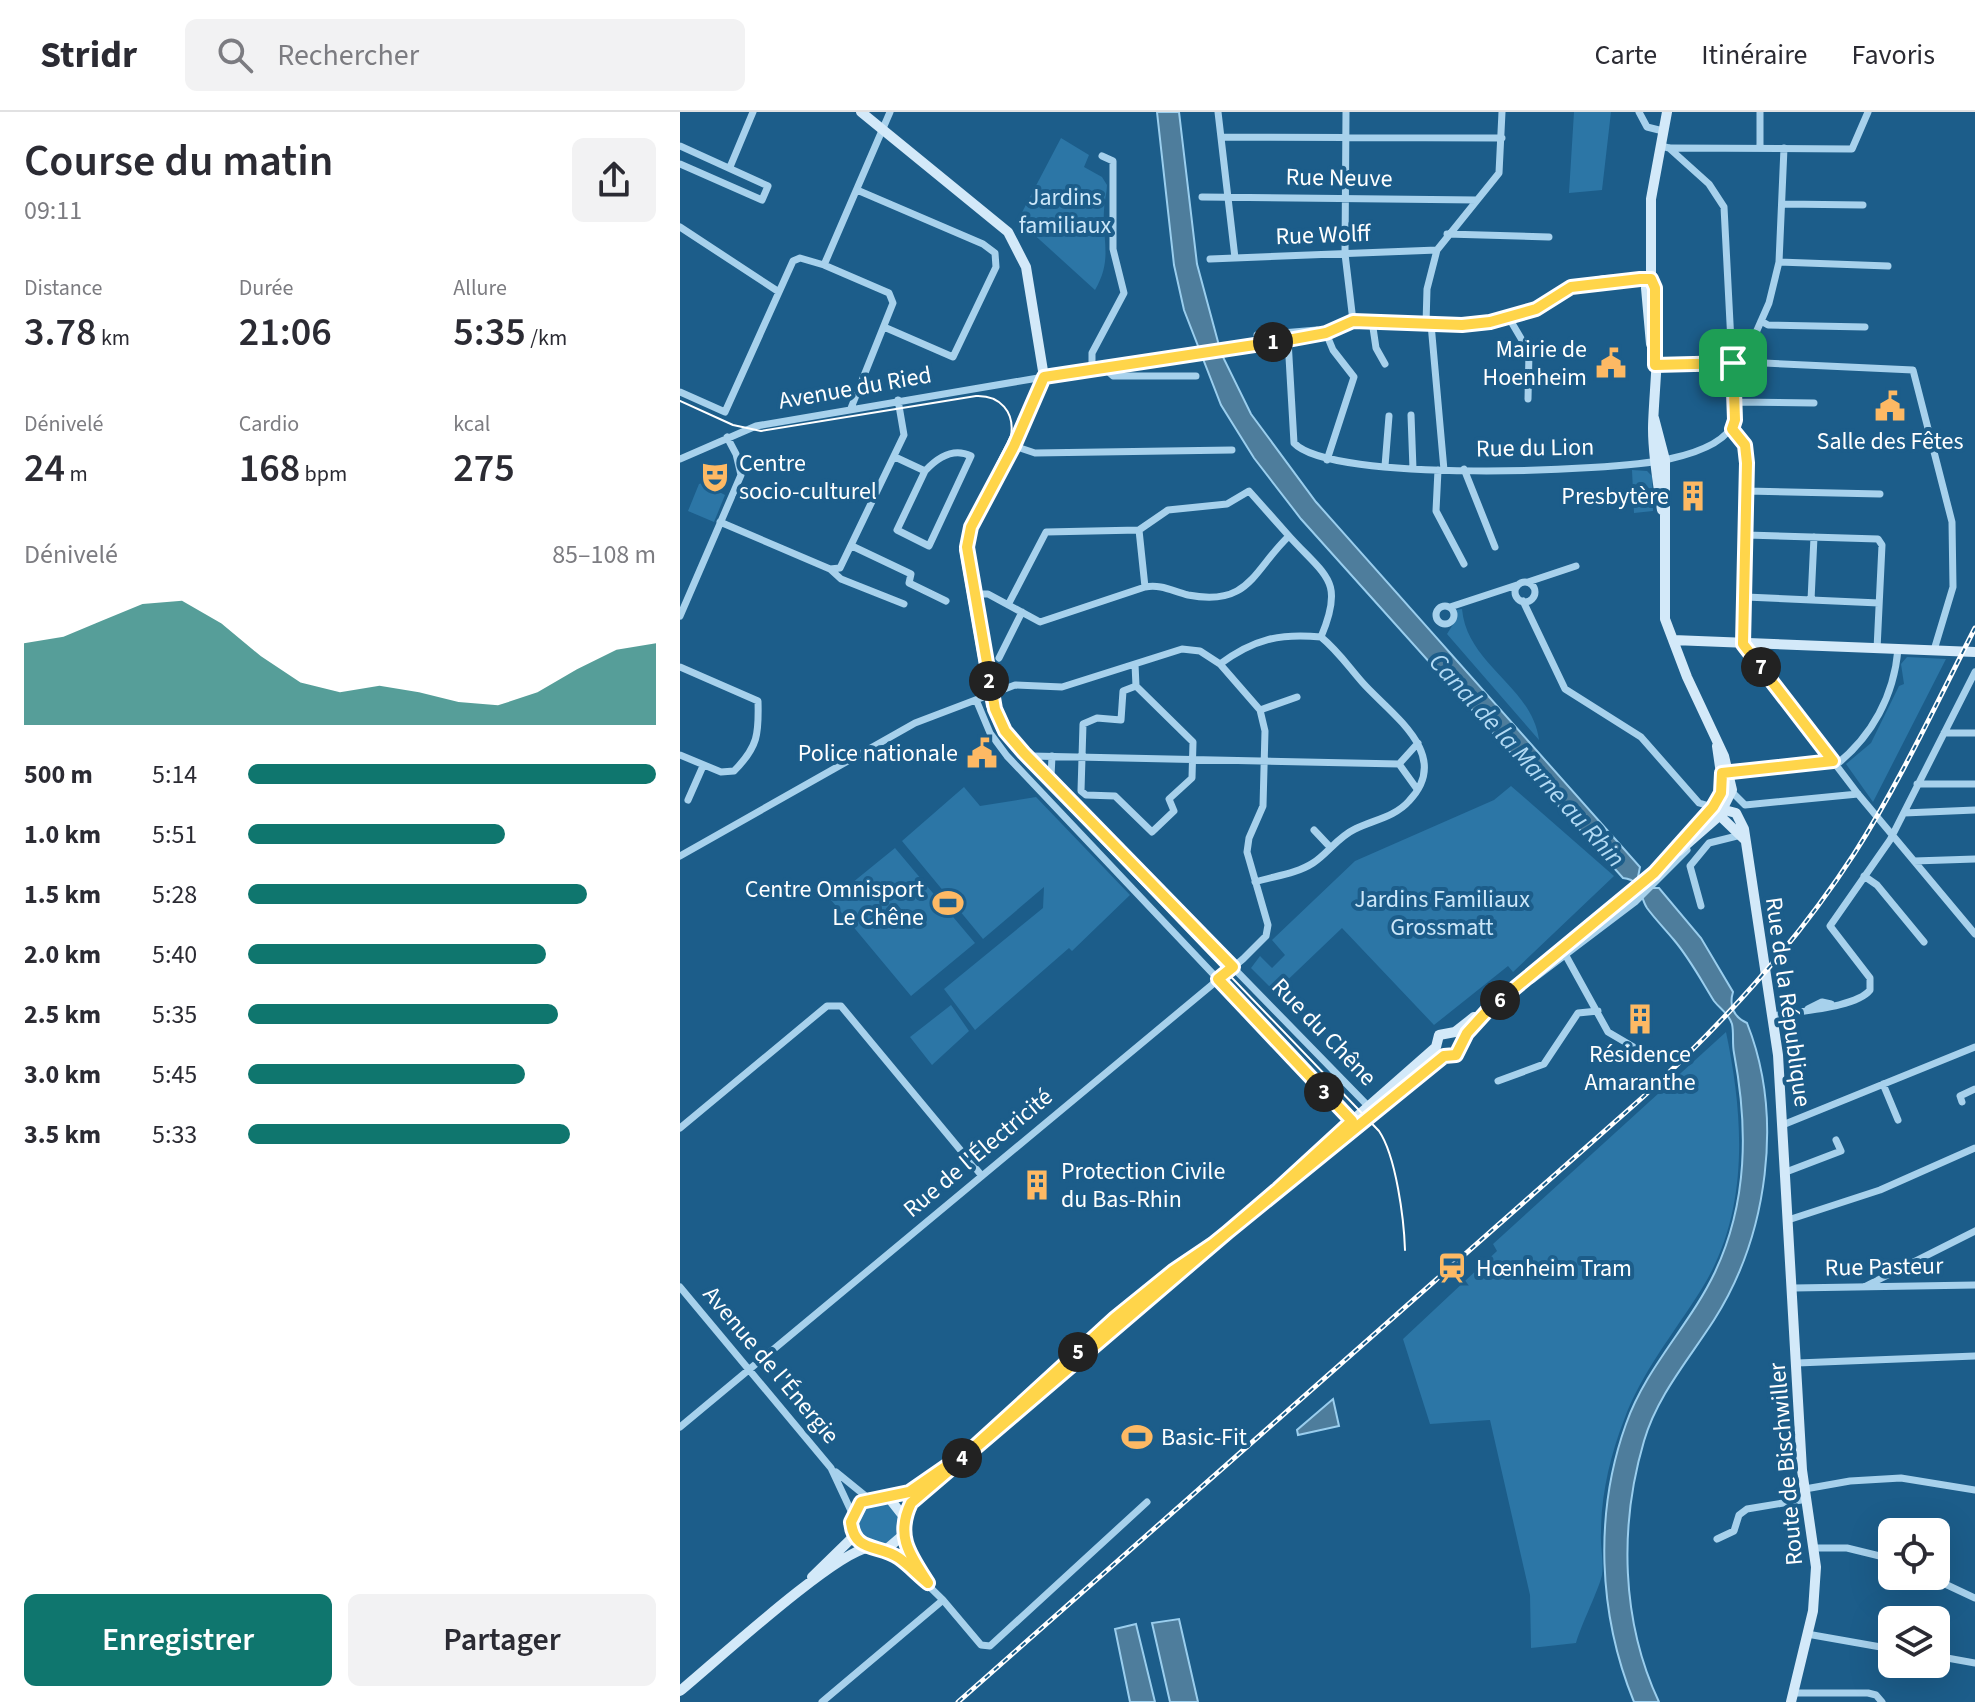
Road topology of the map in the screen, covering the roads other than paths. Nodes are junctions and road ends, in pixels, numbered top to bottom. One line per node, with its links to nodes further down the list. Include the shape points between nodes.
1 (753, 112): 22 (street)
2 (861, 112): 11 (main road)
3 (890, 112): 11 (street)
4 (1218, 112): 13 (street)
5 (1346, 112): 14 (street)
6 (1502, 112): 15 (street)
7 (1639, 112): 12 (street, via 1647,127)
8 (1667, 112): 12 (main road)
9 (1760, 112): 18 (street)
10 (1868, 112): 19 (street, via 1852,149)
11 (882, 129): 23 (street); 58 (main road, via 1008,232 1026,267)
12 (1663, 131): 17 (main road)
13 (1221, 137): 14 (street); 25 (street)
14 (1345, 138): 15 (street); 26 (street)
15 (1502, 138): 27 (street, via 1499,173)
16 (680, 146): 22 (street)
17 (1665, 147): 18 (street); 40 (main road, via 1651,204); 53 (street, via 1709,184 1724,207)
18 (1760, 147): 19 (street)
19 (1784, 148): 28 (street)
20 (1102, 156): 56 (street, via 1113,161 1113,249 1124,293 1092,353)
21 (680, 164): 22 (street, via 762,200 768,186)
22 (730, 167)
23 (857, 190): 38 (street); 47 (street, via 995,253 996,267 953,357)
24 (1202, 197): 25 (street, Rue Neuve)
25 (1228, 197): 26 (street, Rue Neuve); 35 (street)
26 (1345, 198): 27 (street, Rue Neuve); 34 (street)
27 (1477, 200): 31 (street)
28 (1784, 204): 29 (street); 37 (street)
29 (1863, 205)
30 (680, 227): 41 (street)
31 (1447, 234): 32 (street); 33 (street)
32 (1549, 237)
33 (1437, 250): 34 (street, Rue Wolff); 46 (street, via 1427,289)
34 (1345, 254): 35 (street, Rue Wolff); 43 (street)
35 (1235, 258): 36 (street, Rue Wolff)
36 (1210, 259)
37 (1779, 262): 39 (street); 45 (street)
38 (824, 265): 41 (street, via 793,261); 47 (street, via 889,293 893,303)
39 (1888, 266)
40 (1651, 279): 42 (main road, via 1571,287 1536,309); 55 (main road, via 1646,288)
41 (779, 292): 59 (street, via 725,412)
42 (1509, 318): 46 (main road); 60 (street, via 1529,352)
43 (1353, 321): 44 (main road); 49 (main road)
44 (1372, 321): 46 (main road); 54 (street)
45 (1761, 321): 48 (street); 52 (street)
46 (1428, 324): 78 (street)
47 (884, 327): 64 (street)
48 (1865, 327)
49 (1326, 333): 50 (street); 51 (main road); 73 (street, via 1355,382)
50 (1257, 335)
51 (1288, 340): 56 (main road); 73 (street, via 1294,443)
52 (1743, 362): 53 (street); 111 (street, via 1907,368 1916,373 1952,522 1953,587)
53 (1733, 363): 55 (street); 62 (street)
54 (1385, 364)
55 (1655, 365): 74 (main road, via 1654,418)
56 (1098, 369): 57 (street, via 1113,376); 58 (main road)
57 (1196, 376)
58 (1044, 377): 61 (street, Avenue du Ried); 69 (street, Rue du Chêne)
59 (680, 392)
60 (1528, 399)
61 (898, 400): 64 (street, Avenue du Ried); 71 (street, via 904,435)
62 (1734, 402): 63 (street); 67 (street)
63 (1814, 403)
64 (851, 408): 68 (street, Avenue du Ried, via 756,426)
65 (1411, 415): 76 (street)
66 (1389, 416): 75 (street)
67 (1732, 429): 74 (street, Rue du Lion, via 1719,440); 80 (street, via 1745,445)
68 (727, 437): 72 (street, Avenue du Ried); 82 (street, via 741,475)
69 (1014, 446): 70 (street, via 1035,453); 95 (street, Rue du Chêne, via 970,532)
70 (1232, 450)
71 (895, 457): 79 (street); 87 (street)
72 (680, 459)
73 (1327, 460): 75 (street, Rue du Lion)
74 (1662, 460): 77 (street, Rue du Lion, via 1613,467); 107 (main road, via 1665,619)
75 (1385, 466): 76 (street, Rue du Lion)
76 (1413, 469): 78 (street, Rue du Lion)
77 (1464, 469): 78 (street, Rue du Lion); 88 (street)
78 (1441, 470): 89 (street, via 1436,511)
79 (925, 471): 79 (street, via 943,456 964,453 972,458 929,546 897,530)
80 (1747, 491): 81 (street); 84 (street)
81 (1880, 494)
82 (720, 522): 91 (street); 105 (street)
83 (1139, 530): 85 (street, via 1168,510 1227,504 1249,491); 94 (street); 102 (street, via 1046,532)
84 (1747, 535): 86 (street); 96 (street)
85 (1289, 536): 94 (street, via 1246,588 1210,597); 106 (street, via 1330,582 1335,596)
86 (1814, 537): 97 (street); 100 (street, via 1878,539)
87 (852, 546): 91 (street, via 840,568); 98 (street, via 911,574 909,583)
88 (1495, 547)
89 (1464, 564)
90 (1576, 566): 92 (street)
91 (830, 569): 101 (street, via 841,579)
92 (1528, 582): 93 (street); 99 (street, via 1534,596)
93 (1517, 585): 99 (street, via 1515,594); 103 (street)
94 (1145, 587): 104 (street, via 1040,622)
95 (972, 594): 102 (street, via 988,594); 121 (street, Rue du Chêne)
96 (1746, 597): 97 (street); 108 (street)
97 (1811, 600): 100 (street)
98 (946, 601)
99 (1523, 601): 145 (street, via 1565,689 1641,737 1699,803)
100 (1879, 603): 109 (street)
101 (904, 604)
102 (1008, 605): 104 (street)
103 (1450, 607)
104 (1022, 612): 113 (street)
105 (680, 616)
106 (1321, 637): 115 (street, via 1268,636); 127 (street, via 1343,655)
107 (1673, 640): 108 (main road); 137 (main road)
108 (1744, 644): 109 (main road); 134 (street)
109 (1877, 649): 110 (main road)
110 (1898, 649): 111 (main road); 134 (street, via 1893,683 1866,739)
111 (1934, 650): 112 (main road)
112 (1975, 652)
113 (999, 658)
114 (1135, 664): 115 (street, via 1182,649 1200,651); 118 (street); 121 (street, via 1062,687 1015,685)
115 (1220, 664): 124 (street)
116 (680, 667): 136 (street, via 758,701 759,733 743,762 734,771)
117 (1975, 672): 119 (street)
118 (1136, 686): 131 (street, via 1123,691 1121,720 1097,718 1083,724); 132 (street, via 1193,742)
119 (1965, 692): 120 (street); 125 (street)
120 (1975, 692)
121 (993, 694): 123 (street); 163 (street, Rue du Chêne, via 999,721 1012,740)
122 (1297, 697): 124 (street)
123 (977, 702): 152 (street, via 915,723); 164 (street, Rue du Chêne, via 1007,756)
124 (1260, 710): 133 (street)
125 (1944, 733): 126 (street); 139 (street)
126 (1975, 733)
127 (1418, 743): 135 (street); 141 (street, via 1423,771)
128 (680, 755): 136 (street)
129 (1031, 756): 130 (street)
130 (1052, 756): 131 (street); 138 (street)
131 (1082, 757): 132 (street); 132 (street, via 1081,791 1115,796 1152,832 1174,811 1169,799 1192,778)
132 (1193, 759): 133 (street)
133 (1263, 761): 135 (street); 157 (street, via 1263,806 1247,852)
134 (1835, 763): 137 (street); 143 (street)
135 (1399, 764): 141 (street)
136 (703, 766): 144 (street)
137 (1726, 773): 142 (main road); 145 (main road)
138 (1051, 777)
139 (1917, 784): 140 (street); 147 (street)
140 (1975, 784)
141 (1417, 789): 151 (street, via 1393,814 1355,829)
142 (1732, 792): 143 (street, via 1745,805); 145 (main road)
143 (1858, 794): 149 (street)
144 (688, 800)
145 (1719, 810): 150 (main road); 156 (main road); 156 (main road)
146 (1975, 810): 147 (street)
147 (1904, 813): 149 (street)
148 (1314, 830): 151 (street)
149 (1893, 835): 154 (street); 155 (street)
150 (1742, 837): 159 (street, via 1709,843 1690,866); 167 (main road, Rue de la République)
151 (1330, 847): 157 (street, via 1303,869)
152 (680, 856)
153 (1975, 859): 154 (street)
154 (1914, 861): 160 (street)
155 (1864, 876): 161 (street); 167 (street, via 1830,926 1870,978 1870,990 1861,998)
156 (1654, 878): 158 (main road)
157 (1255, 882): 163 (street, Rue de l'Électricité, via 1268,925 1266,936)
158 (1631, 898): 162 (street); 165 (main road)
159 (1701, 906)
160 (1975, 934)
161 (1924, 942)
162 (1565, 954): 165 (street); 166 (street)
163 (1233, 967): 164 (street, Rue de l'Électricité); 177 (street, Rue du Chêne)
164 (1218, 979): 179 (street, Rue du Chêne); 185 (street, Rue de l'Électricité)
165 (1487, 1011): 168 (main road)
166 (1598, 1011): 171 (street, via 1608,1032); 173 (street, via 1578,1013 1544,1064)
167 (1773, 1016): 180 (main road, Rue de la République)
168 (1458, 1037): 169 (main road, via 1439,1035); 172 (main road, via 1456,1055)
169 (1436, 1047): 172 (main road); 177 (main road)
170 (1975, 1047): 174 (street)
171 (1642, 1052)
172 (1444, 1056): 177 (main road)
173 (1498, 1081)
174 (1883, 1084): 178 (street); 180 (street)
175 (1975, 1089): 176 (street, via 1960,1096)
176 (1962, 1102)
177 (1371, 1110): 179 (main road)
178 (1898, 1120)
179 (1354, 1124): 196 (main road, via 1213,1244 1115,1318)
180 (1785, 1124): 184 (main road, Rue de la République)
181 (680, 1128): 185 (street, via 827,1006 841,1006)
182 (1836, 1140): 184 (street, via 1841,1151)
183 (1975, 1148): 186 (street, via 1880,1190)
184 (1786, 1172): 186 (main road, Route de Bischwiller)
185 (982, 1176): 194 (street, Rue de l'Électricité)
186 (1788, 1220): 191 (main road, Route de Bischwiller)
187 (1975, 1231): 190 (street)
188 (1975, 1285): 190 (street, Rue Pasteur)
189 (680, 1287): 194 (street, Avenue de l'Énergie)
190 (1863, 1287): 191 (street, Rue Pasteur)
191 (1794, 1288): 193 (main road, Route de Bischwiller)
192 (1975, 1356): 193 (street)
193 (1797, 1363): 199 (main road, Route de Bischwiller)
194 (749, 1370): 195 (street, Rue de l'Électricité); 197 (street, Avenue de l'Énergie)
195 (680, 1427)
196 (974, 1447): 201 (main road, via 909,1492); 204 (main road, via 911,1503)
197 (831, 1468): 200 (street, Avenue de l'Énergie); 203 (street, Avenue de l'Énergie)
198 (1975, 1490): 199 (street, via 1901,1478 1850,1481)
199 (1806, 1494): 207 (street, via 1747,1509 1734,1531); 209 (main road, Route de Bischwiller)
200 (868, 1498): 201 (main road); 203 (main road)
201 (889, 1498): 204 (main road)
202 (1147, 1502): 216 (street, via 990,1646 981,1645)
203 (852, 1515): 205 (main road)
204 (904, 1517): 206 (main road)
205 (854, 1536): 208 (main road); 214 (main road)
206 (902, 1536): 210 (main road); 212 (street)
207 (1717, 1539)
208 (868, 1548): 210 (main road); 214 (main road, via 851,1552)
209 (1814, 1548): 211 (street); 217 (main road, Route de Bischwiller, via 1815,1594)
210 (882, 1550): 212 (street)
211 (1878, 1556)
212 (928, 1583): 216 (street)
213 (1950, 1586): 215 (street)
214 (800, 1591): 221 (main road)
215 (1975, 1598)
216 (943, 1600): 223 (street)
217 (1807, 1634): 218 (street); 222 (main road, Route de Bischwiller)
218 (1878, 1647)
219 (1950, 1659): 220 (street)
220 (1975, 1663)
221 (680, 1691)
222 (1792, 1697): 224 (street, via 1868,1693)
223 (822, 1702)
224 (1882, 1702)

